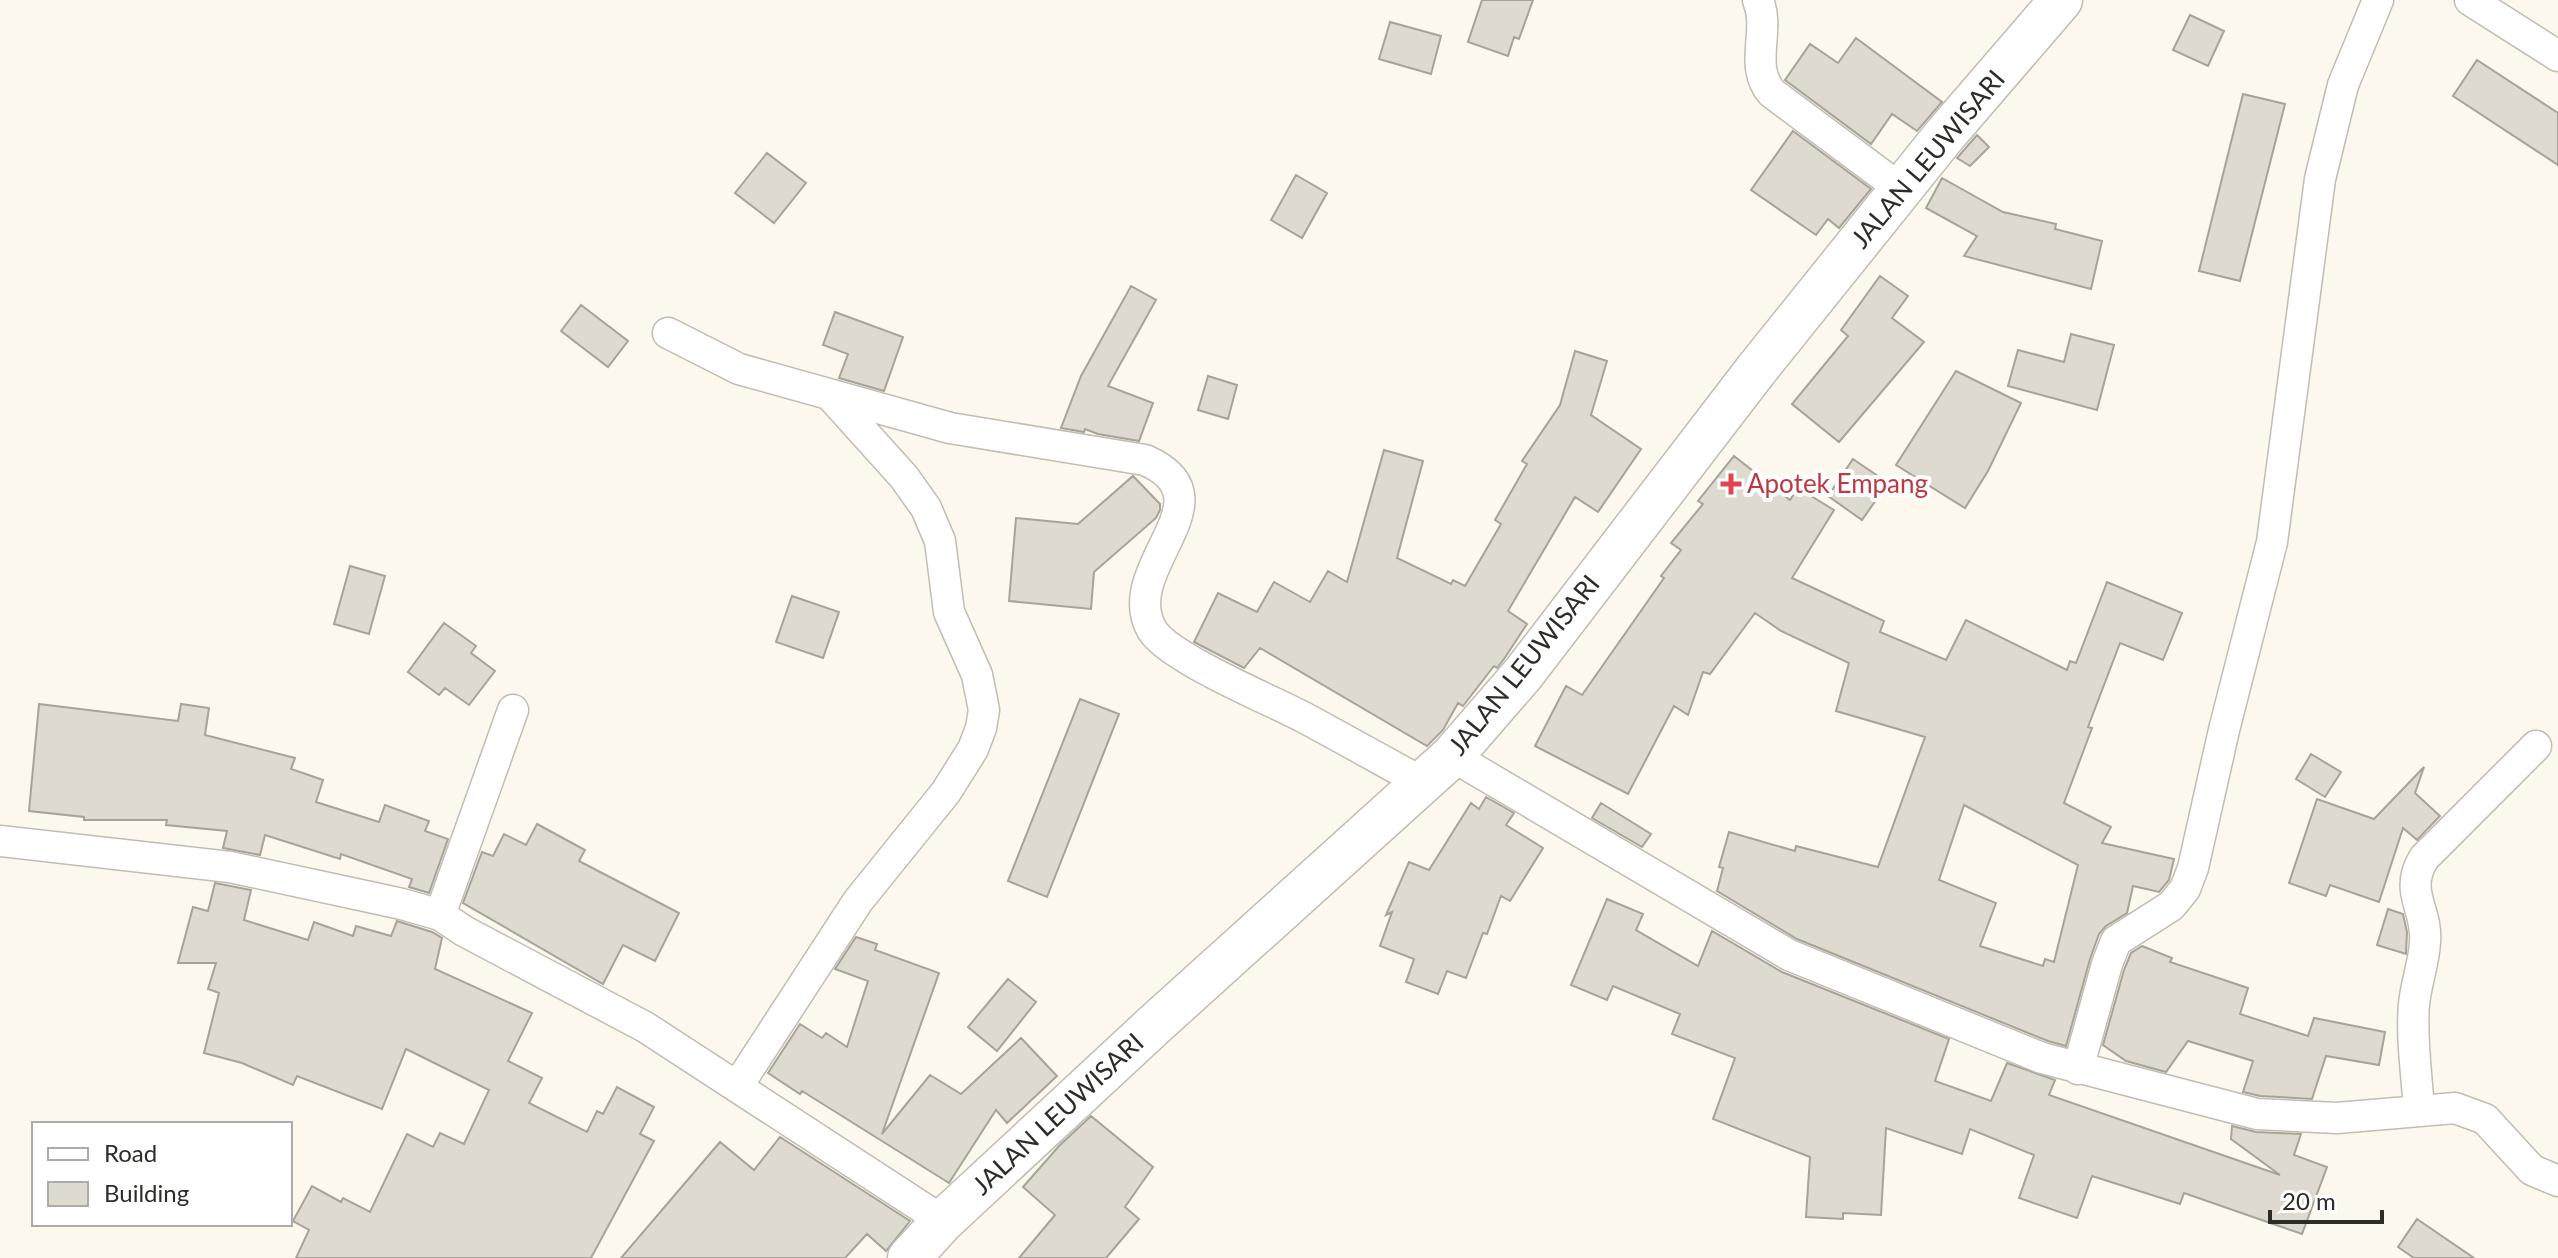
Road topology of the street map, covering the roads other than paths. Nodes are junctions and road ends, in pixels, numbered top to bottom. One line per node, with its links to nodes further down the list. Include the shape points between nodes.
1 (1758, 0): 6 (street, via 1765,85)
2 (2061, 0): 6 (main road, JALAN LEUWISARI)
3 (2378, 0): 14 (street, via 2343,85 2320,179 2272,542 2193,868 2171,906 2116,941)
4 (2470, 0): 5 (street)
5 (2558, 56)
6 (1901, 189): 11 (main road, JALAN LEUWISARI, via 1523,674)
7 (668, 333): 8 (street, via 739,369)
8 (830, 395): 11 (street, via 950,428 1160,466 1172,475 1181,501 1147,585 1147,621 1154,634 1175,652 1303,717); 15 (street, via 926,508 940,541 949,612 977,675 984,710 973,749 946,792 858,901)
9 (513, 710): 13 (street)
10 (2536, 746): 16 (street, via 2424,858 2416,874 2425,929 2414,1006)
11 (1437, 769): 14 (street, via 1789,955); 18 (main road, JALAN LEUWISARI)
12 (0, 841): 13 (street, via 230,867)
13 (440, 915): 15 (street, via 645,1027)
14 (2078, 1069): 16 (street, via 2257,1114 2337,1118)
15 (737, 1087): 18 (street)
16 (2419, 1111): 17 (street, via 2455,1108 2485,1119 2532,1170)
17 (2558, 1181)
18 (943, 1221): 19 (main road, JALAN LEUWISARI)
19 (909, 1258)

